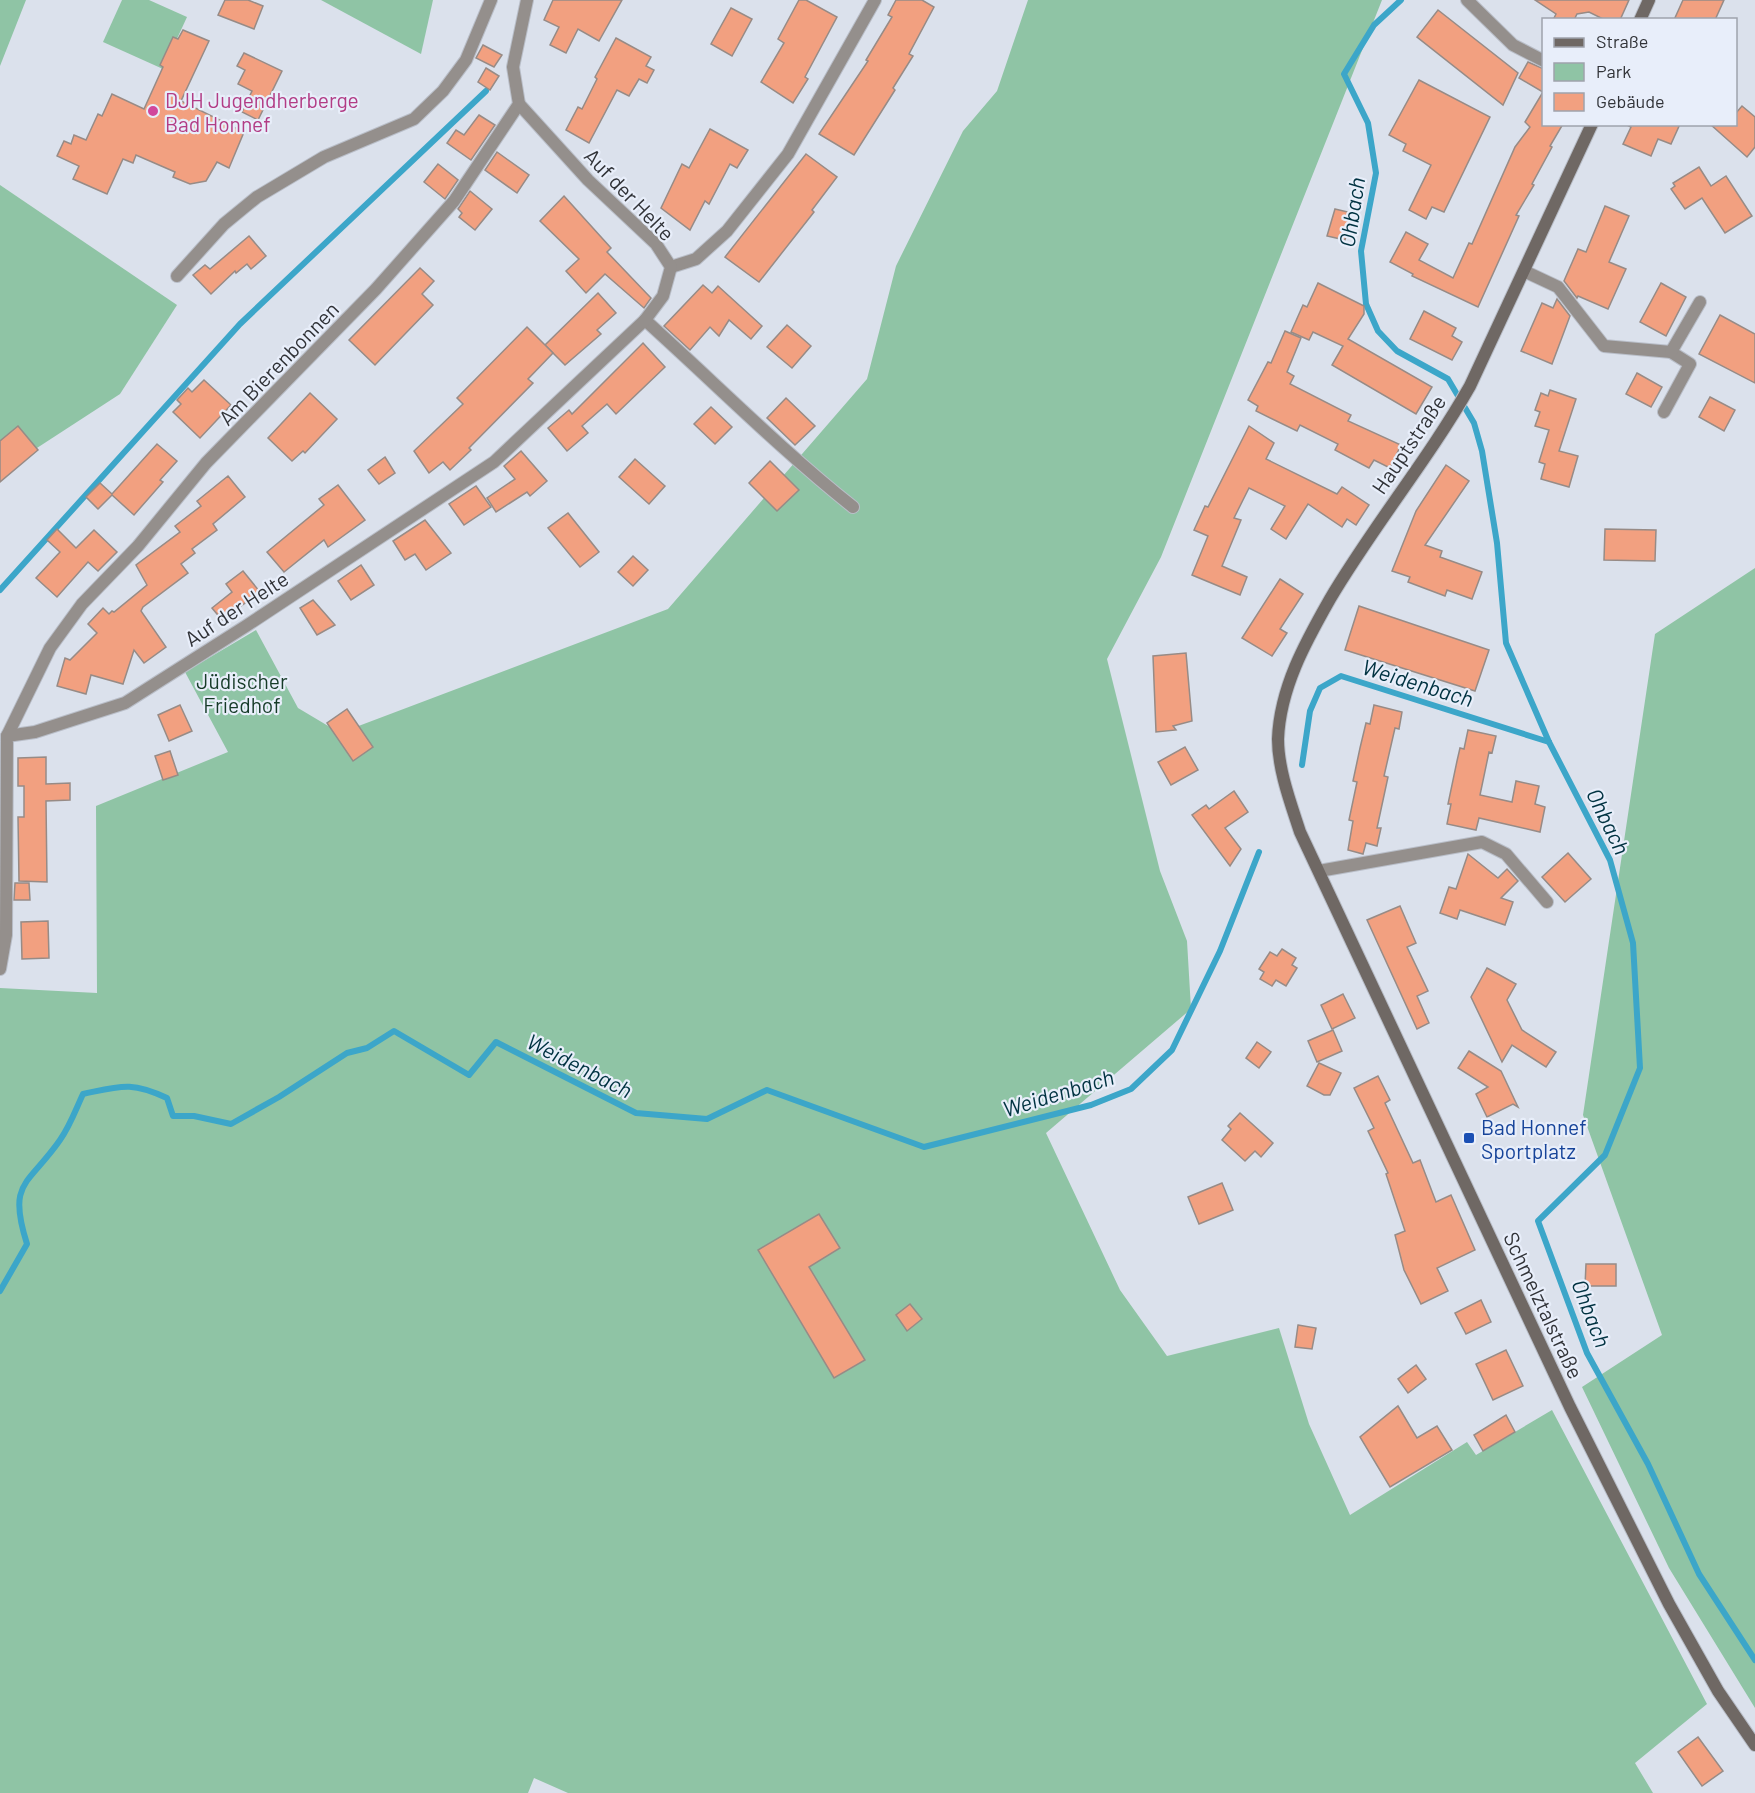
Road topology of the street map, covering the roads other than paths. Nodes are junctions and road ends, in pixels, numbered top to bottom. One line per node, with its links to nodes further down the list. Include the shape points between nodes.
1 (491, 0): 12 (street, via 466,60 443,91 414,119 324,157 257,197 224,224)
2 (527, 0): 8 (street, via 513,67)
3 (875, 0): 10 (street, via 788,154 727,231 696,259)
4 (1467, 0): 7 (street, via 1513,45)
5 (1649, 0): 6 (main road)
6 (1641, 18)
7 (1542, 60)
8 (519, 104): 10 (street, Auf der Helte, via 588,180 656,244); 19 (street, Am Bierenbonnen, via 454,201 82,603 50,648)
9 (1591, 126): 11 (main road, Hauptstraße)
10 (671, 267): 14 (street, Auf der Helte, via 663,296)
11 (1524, 271): 15 (street, via 1558,287 1604,346); 18 (main road, Hauptstraße, via 1453,416 1353,559)
12 (177, 276)
13 (1700, 302): 15 (street)
14 (645, 320): 17 (street, via 801,466); 19 (street, Auf der Helte, via 494,462 246,626 125,703 35,732)
15 (1671, 352): 16 (street, via 1690,364)
16 (1664, 412)
17 (853, 507)
18 (1311, 633): 20 (main road, Schmelztalstraße, via 1285,693 1278,740 1288,794)
19 (7, 736): 22 (street, via 6,935)
20 (1319, 872): 21 (street, via 1482,842 1506,854); 23 (main road, Schmelztalstraße, via 1570,1407 1663,1594)
21 (1547, 902)
22 (0, 969)
23 (1755, 1745)

